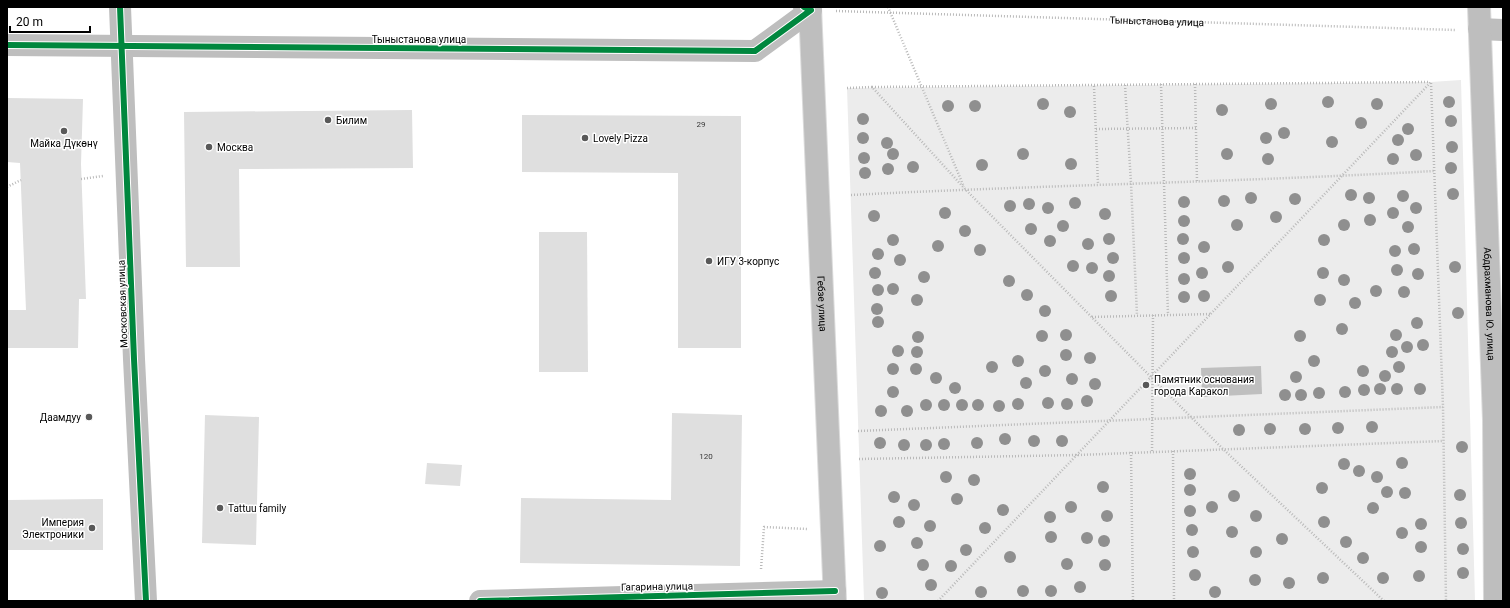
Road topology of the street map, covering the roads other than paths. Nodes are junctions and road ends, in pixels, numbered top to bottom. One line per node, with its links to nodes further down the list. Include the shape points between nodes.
1 (120, 7): 7 (street, Московская улица)
2 (1479, 7): 4 (street, Абдрахманова Ю. улица)
3 (808, 8): 7 (street, Тыныстанова улица, via 755,51); 8 (street, Гебзе улица)
4 (1480, 30): 5 (street); 11 (street, Абдрахманова Ю. улица, via 1494,420)
5 (1503, 30)
6 (7, 45): 7 (street, Тыныстанова улица)
7 (122, 46): 9 (street, Московская улица)
8 (835, 596): 10 (street, Гагарина улица, via 759,593)
9 (146, 601)
10 (480, 601)
11 (1495, 601)

